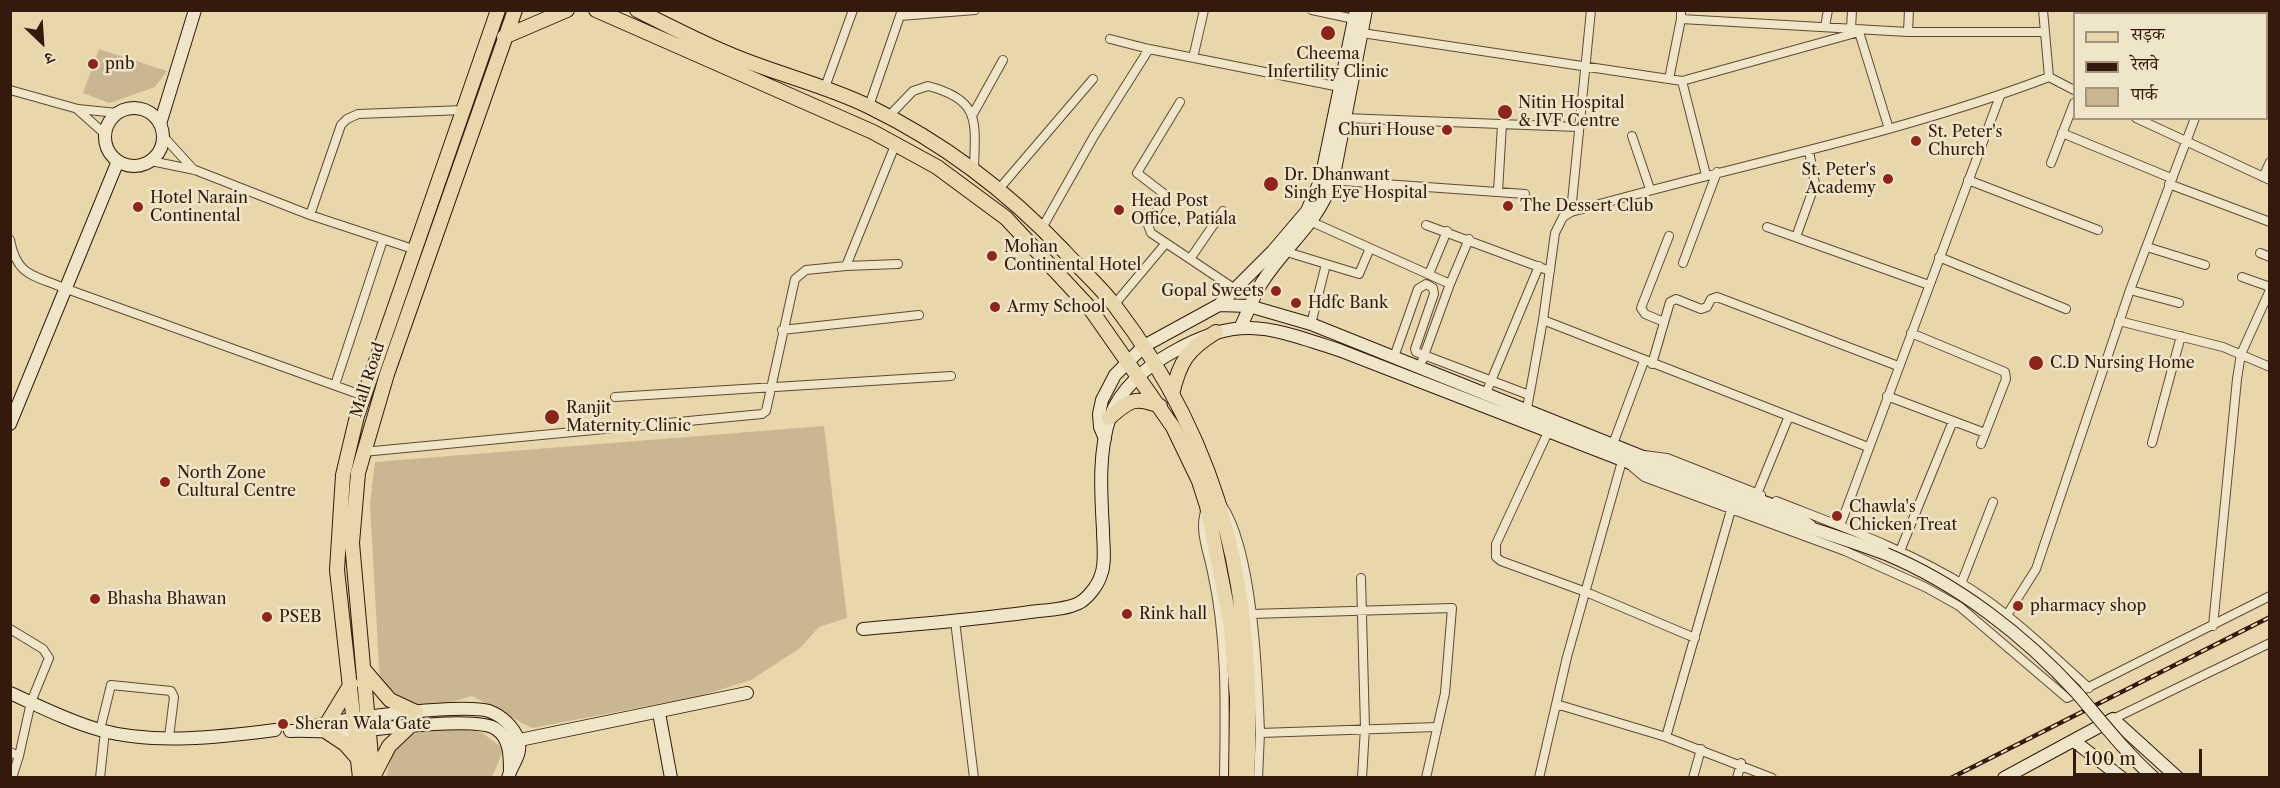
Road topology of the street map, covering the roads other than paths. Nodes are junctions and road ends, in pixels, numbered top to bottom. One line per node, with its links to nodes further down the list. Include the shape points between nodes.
1 (195, 10): 39 (main road)
2 (498, 10): 45 (main road, Mall Road)
3 (515, 10): 25 (main road, Mall Road)
4 (567, 10): 25 (main road)
5 (596, 10): 61 (main road)
6 (637, 10): 38 (main road, via 730,54)
7 (853, 10): 38 (street)
8 (975, 10): 17 (street)
9 (1204, 10): 28 (street)
10 (1312, 10): 18 (street)
11 (1366, 10): 24 (main road)
12 (1591, 10): 30 (street)
13 (1828, 10): 20 (street)
14 (1852, 10): 21 (street)
15 (1909, 10): 22 (street)
16 (2043, 10): 23 (street)
17 (901, 13): 42 (street)
18 (1355, 15): 35 (main road)
19 (1681, 15): 20 (street); 33 (street)
20 (1825, 27): 21 (street)
21 (1859, 30): 22 (street); 34 (street); 55 (street)
22 (1908, 32): 23 (street)
23 (2045, 32): 31 (street)
24 (1362, 33): 30 (street); 50 (main road)
25 (504, 37): 167 (main road, Mall Road)
26 (1110, 39): 27 (street)
27 (1149, 49): 28 (street); 86 (street)
28 (1193, 58): 35 (street)
29 (1003, 60): 48 (street)
30 (1585, 67): 33 (street); 54 (street)
31 (2049, 76): 36 (street); 40 (street)
32 (1093, 79): 75 (street)
33 (1669, 79): 34 (street)
34 (1682, 81): 70 (street)
35 (1340, 87): 72 (main road)
36 (2073, 89)
37 (10, 90): 44 (street)
38 (824, 90): 42 (main road)
39 (167, 96): 46 (main road); 56 (main road)
40 (2000, 96): 55 (street); 73 (street)
41 (1180, 102): 94 (street, via 1137,173 1163,194 1163,201 1148,225)
42 (869, 106): 49 (main road)
43 (2073, 106): 57 (street)
44 (78, 110): 47 (street); 58 (street)
45 (464, 110): 81 (street, via 358,114 347,118 341,125); 97 (main road, Mall Road)
46 (150, 112): 47 (main road, via 138,108); 56 (main road)
47 (117, 113): 58 (main road)
48 (973, 114): 49 (street, via 964,102 928,86 913,91); 67 (street)
49 (888, 117): 67 (main road)
50 (1344, 118): 53 (street); 72 (main road)
51 (2140, 120): 60 (street)
52 (2194, 120): 60 (street)
53 (1502, 124): 54 (street); 77 (street)
54 (1578, 127): 80 (street)
55 (1889, 129): 62 (street)
56 (162, 130): 64 (main road, via 162,146); 68 (street)
57 (2062, 133): 66 (street); 74 (street)
58 (105, 134): 63 (main road, via 111,155)
59 (1632, 136): 76 (street)
60 (2185, 141): 71 (street); 74 (street)
61 (896, 143): 107 (street); 136 (main road, via 1006,218 1089,307)
62 (1809, 150): 69 (street); 90 (street, via 1815,184)
63 (118, 161): 64 (main road, via 139,165); 114 (main road)
64 (151, 161): 68 (street)
65 (2270, 162): 71 (street)
66 (2051, 163)
67 (974, 169): 75 (main road)
68 (195, 170): 81 (street)
69 (1717, 172): 70 (street); 103 (street)
70 (1707, 175): 76 (street)
71 (2266, 178)
72 (1327, 179): 77 (street); 82 (main road); 115 (main road, via 1298,224)
73 (1968, 180): 87 (street); 100 (street)
74 (2170, 181): 83 (street); 95 (street)
75 (999, 189): 86 (main road)
76 (1650, 189): 80 (street)
77 (1498, 192): 78 (street)
78 (1525, 194)
79 (1223, 211): 102 (street)
80 (1572, 212): 109 (street, via 1563,217 1555,233)
81 (310, 215): 93 (street)
82 (1312, 222): 96 (street); 98 (main road)
83 (2270, 222)
84 (1426, 225): 88 (street)
85 (1767, 227): 90 (street)
86 (1042, 228): 119 (main road)
87 (2098, 230)
88 (1447, 231): 91 (street); 110 (street)
89 (1669, 236): 126 (street, via 1641,309)
90 (1796, 237): 113 (street)
91 (1470, 239): 108 (street); 112 (street)
92 (10, 240): 114 (street, via 22,270)
93 (383, 240): 97 (street); 144 (street)
94 (1166, 243): 102 (street); 119 (street)
95 (2147, 247): 106 (street); 117 (street)
96 (1370, 248): 105 (street, via 1359,274); 110 (street)
97 (416, 250): 149 (main road, Mall Road)
98 (1287, 252): 105 (street); 121 (main road)
99 (2260, 253): 101 (street)
100 (1939, 257): 113 (street); 122 (street)
101 (2270, 257)
102 (1190, 260): 115 (street)
103 (1683, 263)
104 (898, 264): 107 (street)
105 (1326, 264): 127 (street)
106 (2205, 265)
107 (846, 266): 129 (street, via 806,270 798,275)
108 (1539, 267): 109 (street); 145 (street)
109 (1550, 271): 124 (street)
110 (1429, 274): 112 (street)
111 (2242, 277): 116 (street)
112 (1450, 284): 137 (street)
113 (1929, 285): 131 (street)
114 (64, 288): 144 (street); 152 (main road)
115 (1234, 289): 120 (main road)
116 (2270, 289): 134 (street)
117 (2130, 290): 118 (street); 125 (street)
118 (2179, 303)
119 (1114, 305): 133 (main road)
120 (1219, 305): 121 (main road); 133 (main road)
121 (1249, 306): 127 (main road); 128 (main road)
122 (2066, 309)
123 (919, 315): 129 (street)
124 (1544, 320): 138 (street); 148 (street)
125 (2119, 321): 132 (street); 183 (street, via 2036,569)
126 (1664, 322): 138 (street); 140 (street, via 1672,300 1701,309 1717,297)
127 (1311, 324): 135 (main road)
128 (1241, 327): 130 (main road); 158 (main road, via 1277,330 1339,350)
129 (782, 330): 146 (street)
130 (1216, 332): 139 (main road); 147 (main road, via 1184,358)
131 (1911, 333): 140 (street); 161 (street, via 2005,372 2006,379)
132 (2181, 336): 134 (street); 163 (street)
133 (1144, 346): 136 (main road); 139 (main road)
134 (2241, 354): 141 (street); 185 (street)
135 (1394, 357): 137 (main road); 137 (street, via 1418,289 1426,284 1434,294 1415,349)
136 (1128, 361): 143 (main road); 162 (main road, via 1115,375 1102,400 1099,421)
137 (1422, 362): 145 (main road)
138 (1648, 362): 155 (street); 164 (street)
139 (1153, 363): 143 (main road); 147 (main road)
140 (1898, 366): 150 (street)
141 (2270, 367)
142 (951, 376): 146 (street)
143 (1138, 377): 153 (main road); 156 (main road, via 1121,396)
144 (335, 385): 149 (street)
145 (1489, 387): 148 (street); 154 (main road)
146 (769, 388): 151 (street); 167 (street, via 766,411 755,416)
147 (1172, 394): 172 (main road, via 1200,447)
148 (1529, 395): 154 (street)
149 (364, 396): 191 (main road, Mall Road, via 343,475 337,570)
150 (1887, 396): 157 (street); 166 (street)
151 (615, 397)
152 (15, 400): 159 (main road)
153 (1160, 406): 156 (main road, via 1132,400); 172 (main road)
154 (1526, 408): 158 (street); 164 (main road)
155 (1789, 416): 166 (street); 170 (street)
156 (1110, 418): 162 (main road)
157 (1953, 421): 161 (street); 176 (street)
158 (1525, 422): 160 (main road)
159 (10, 424)
160 (1548, 432): 169 (main road); 179 (street, via 1494,550 1502,561)
161 (1985, 433): 165 (street)
162 (1105, 439): 184 (main road, via 1102,574 1095,588 1079,603 1061,608)
163 (2152, 443)
164 (1613, 444): 168 (main road)
165 (1981, 444)
166 (1868, 447): 175 (street)
167 (363, 452): 190 (main road, Mall Road, via 352,543)
168 (1643, 455): 170 (street, via 1667,458); 174 (main road, via 1797,516)
169 (1625, 462): 173 (street, via 1644,477); 174 (main road, via 1791,524); 179 (street)
170 (1757, 494): 175 (street)
171 (1993, 502): 178 (street)
172 (1214, 504): 182 (street, via 1230,516); 208 (main road, via 1238,582 1249,666); 226 (street, via 1201,522 1216,592 1226,676)
173 (1731, 510): 188 (street); 192 (street, via 1845,551 1925,586 1959,606 2062,696 2072,697)
174 (1811, 526): 238 (main road, bridge, via 1887,554 1938,579 2011,631 2075,692)
175 (1840, 526): 176 (street)
176 (1900, 551): 178 (street)
177 (1361, 578): 181 (street)
178 (1961, 584): 183 (street)
179 (1586, 592): 188 (street); 196 (street)
180 (2270, 596): 185 (street)
181 (1362, 610): 182 (street); 201 (street, via 1452,608 1446,683); 204 (street)
182 (1251, 614): 208 (street)
183 (2007, 615): 192 (street)
184 (955, 621): 187 (main road); 217 (street)
185 (2213, 626): 192 (street)
186 (10, 629): 195 (street, via 49,654)
187 (863, 629)
188 (1695, 638): 209 (street)
189 (2270, 644): 199 (street)
190 (364, 669): 197 (main road, via 390,700); 200 (main road, Mall Road)
191 (351, 684): 200 (main road, Mall Road); 202 (main road)
192 (2089, 688)
193 (10, 693): 195 (main road)
194 (747, 693): 198 (main road)
195 (31, 702): 205 (main road); 214 (street)
196 (1556, 704): 209 (street); 232 (street)
197 (416, 712): 200 (main road); 212 (main road, via 461,707 489,712 509,724)
198 (658, 713): 212 (main road); 223 (main road)
199 (2113, 719): 211 (main road); 239 (main road)
200 (362, 725): 202 (main road); 203 (main road); 215 (main road, Mall Road); 222 (main road, Mall Road)
201 (1437, 727): 204 (street); 231 (street)
202 (326, 728): 207 (main road); 215 (main road)
203 (408, 728): 212 (main road, via 485,724); 222 (main road, via 389,746)
204 (1365, 728): 208 (street); 230 (street)
205 (103, 730): 210 (main road); 210 (street, via 111,685 171,691 174,697); 220 (street)
206 (275, 730): 210 (main road)
207 (296, 731)
208 (1249, 733): 227 (main road); 228 (main road); 229 (street)
209 (1666, 737): 213 (street)
210 (169, 738)
211 (2074, 741): 236 (main road); 237 (main road)
212 (513, 742): 218 (main road)
213 (1701, 749): 216 (street); 233 (street)
214 (15, 754): 219 (street)
215 (359, 760): 221 (main road, Mall Road)
216 (1741, 763): 234 (street); 235 (street)
217 (973, 766): 224 (street); 225 (street)
218 (509, 774)
219 (12, 777)
220 (100, 777)
221 (360, 777)
222 (372, 777)
223 (671, 777)
224 (968, 777)
225 (974, 777)
226 (1224, 777)
227 (1236, 777)
228 (1247, 777)
229 (1258, 777)
230 (1362, 777)
231 (1426, 777)
232 (1539, 777)
233 (1693, 777)
234 (1737, 777)
235 (1772, 777)
236 (2004, 777)
237 (2122, 777)
238 (2154, 777)
239 (2178, 777)

